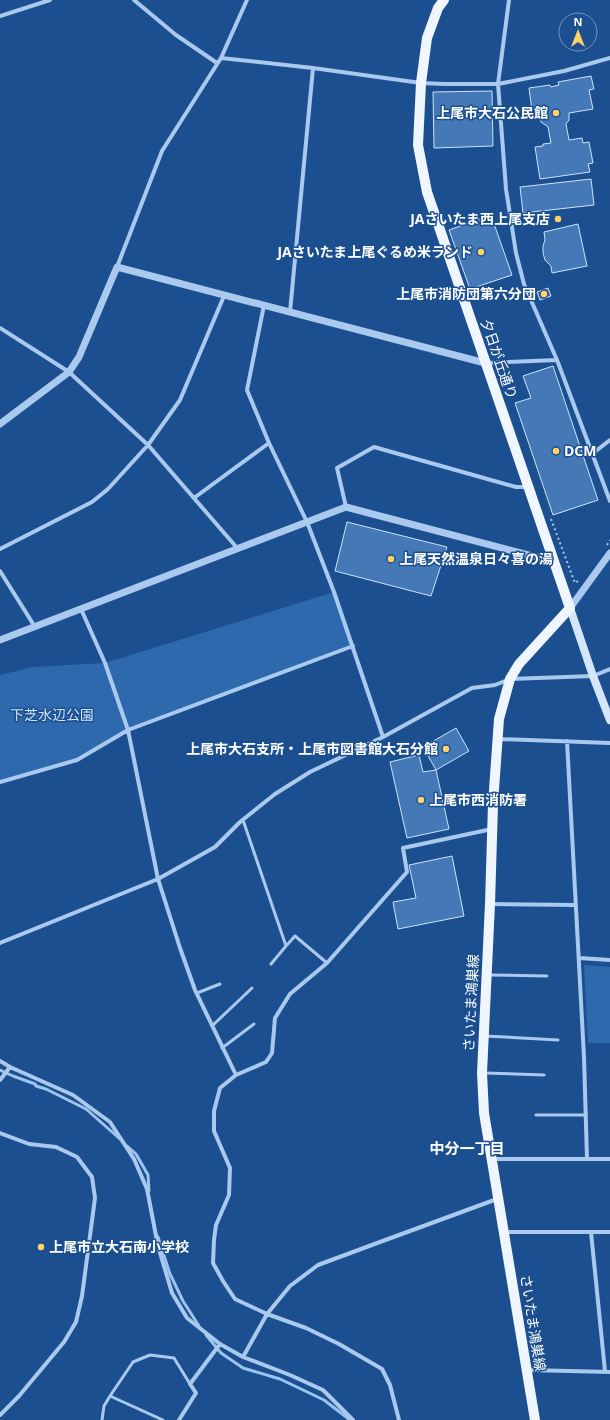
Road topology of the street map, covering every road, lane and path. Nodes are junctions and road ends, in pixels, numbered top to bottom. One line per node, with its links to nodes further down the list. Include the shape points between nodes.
1 (50, 0): 6 (street)
2 (134, 0): 9 (street, via 176,35)
3 (248, 0): 7 (street)
4 (444, 0): 11 (main road, 夕日が丘通り, via 438,8 427,38)
5 (509, 0): 12 (street)
6 (0, 16)
7 (221, 58): 9 (street); 10 (street)
8 (610, 58): 12 (street, via 564,71)
9 (217, 63): 13 (street, via 162,151)
10 (313, 68): 11 (street); 16 (street)
11 (421, 84): 12 (street); 19 (main road, 夕日が丘通り, via 418,145 427,192)
12 (498, 84): 18 (street, via 506,188 516,253 524,284)
13 (117, 267): 14 (street); 20 (street, via 79,357)
14 (224, 296): 15 (street); 24 (street, via 180,400)
15 (264, 305): 16 (street); 23 (street, via 247,390)
16 (290, 312): 19 (street)
17 (0, 328): 20 (street)
18 (557, 360): 19 (street); 25 (street)
19 (485, 362): 26 (main road, 夕日が丘通り)
20 (69, 372): 21 (street); 24 (street)
21 (0, 424)
22 (610, 440): 25 (street)
23 (269, 442): 27 (street); 31 (street)
24 (148, 445): 27 (street); 34 (street, via 108,489 92,502)
25 (592, 454): 28 (street)
26 (528, 487): 29 (street, via 516,487 374,447 337,468); 37 (main road, 夕日が丘通り)
27 (194, 498): 35 (street)
28 (610, 502)
29 (346, 507): 31 (street); 37 (street)
30 (550, 515): 39 (path, via 575,583)
31 (307, 522): 35 (street); 44 (street)
32 (610, 540): 33 (path)
33 (606, 546)
34 (0, 549)
35 (238, 549): 41 (street)
36 (610, 553): 40 (street)
37 (555, 562): 40 (main road, 夕日が丘通り)
38 (0, 572): 42 (street)
39 (581, 579)
40 (570, 608): 46 (main road); 47 (main road, さいたま鴻巣線, via 519,664)
41 (81, 609): 42 (street); 49 (street, via 105,663)
42 (35, 627): 43 (street)
43 (0, 640)
44 (353, 646): 49 (street); 50 (street)
45 (610, 670): 46 (street)
46 (593, 676): 47 (street); 48 (main road)
47 (510, 679): 50 (street, via 495,685 472,688); 51 (main road, さいたま鴻巣線, via 499,719)
48 (610, 720)
49 (128, 730): 54 (street, via 77,760); 57 (street)
50 (383, 736): 55 (street, via 310,772 274,794)
51 (497, 739): 52 (street); 56 (main road, さいたま鴻巣線)
52 (567, 742): 53 (street); 59 (street)
53 (610, 743)
54 (0, 782)
55 (243, 820): 57 (street, via 215,847); 61 (lane)
56 (492, 829): 58 (main road, さいたま鴻巣線); 65 (street, via 403,848 407,872)
57 (158, 878): 60 (street); 70 (street)
58 (490, 904): 59 (street); 66 (main road, さいたま鴻巣線)
59 (575, 905): 62 (street)
60 (0, 943)
61 (286, 946): 64 (lane); 65 (lane, via 295,936)
62 (579, 958): 63 (street); 83 (street)
63 (610, 960)
64 (272, 964)
65 (327, 964): 80 (street, via 290,994 275,1018 272,1053 266,1062)
66 (486, 975): 67 (lane); 73 (main road, さいたま鴻巣線)
67 (547, 976)
68 (220, 984): 70 (lane)
69 (252, 988): 72 (lane)
70 (197, 993): 72 (street)
71 (254, 1024): 75 (lane)
72 (212, 1026): 75 (street)
73 (483, 1036): 74 (lane); 78 (main road, さいたま鴻巣線)
74 (558, 1040)
75 (222, 1048): 80 (street)
76 (0, 1061): 77 (street)
77 (10, 1067): 81 (street); 93 (street, via 73,1095 110,1122 134,1159 147,1189 158,1246 172,1293 187,1318)
78 (482, 1073): 79 (lane); 85 (main road, さいたま鴻巣線, via 484,1113)
79 (544, 1075)
80 (236, 1076): 92 (street, via 220,1088 214,1111 214,1131 230,1168 230,1174 229,1195 216,1226 213,1263 235,1299)
81 (0, 1080)
82 (536, 1115): 83 (lane)
83 (586, 1115): 86 (street)
84 (0, 1133): 99 (street, via 29,1144 56,1147 77,1157 92,1177 95,1198 76,1322 64,1342)
85 (492, 1159): 86 (street); 88 (main road, さいたま鴻巣線)
86 (587, 1159): 87 (street)
87 (610, 1159)
88 (498, 1199): 89 (main road, さいたま鴻巣線); 92 (street, via 318,1266 290,1286)
89 (504, 1232): 90 (street); 95 (main road, さいたま鴻巣線)
90 (590, 1232): 91 (street); 96 (street)
91 (610, 1232)
92 (267, 1314): 94 (street); 104 (street, via 313,1331 382,1369 390,1386)
93 (220, 1344): 94 (street); 97 (street)
94 (243, 1357): 103 (street, via 323,1390)
95 (527, 1370): 96 (street); 105 (main road, さいたま鴻巣線)
96 (608, 1372)
97 (190, 1384): 98 (lane, via 174,1358 150,1355 133,1362); 102 (street, via 196,1393)
98 (110, 1396): 100 (lane, via 104,1406); 101 (lane)
99 (0, 1415)
100 (102, 1420)
101 (163, 1420)
102 (179, 1420)
103 (353, 1420)
104 (399, 1420)
105 (535, 1420)

